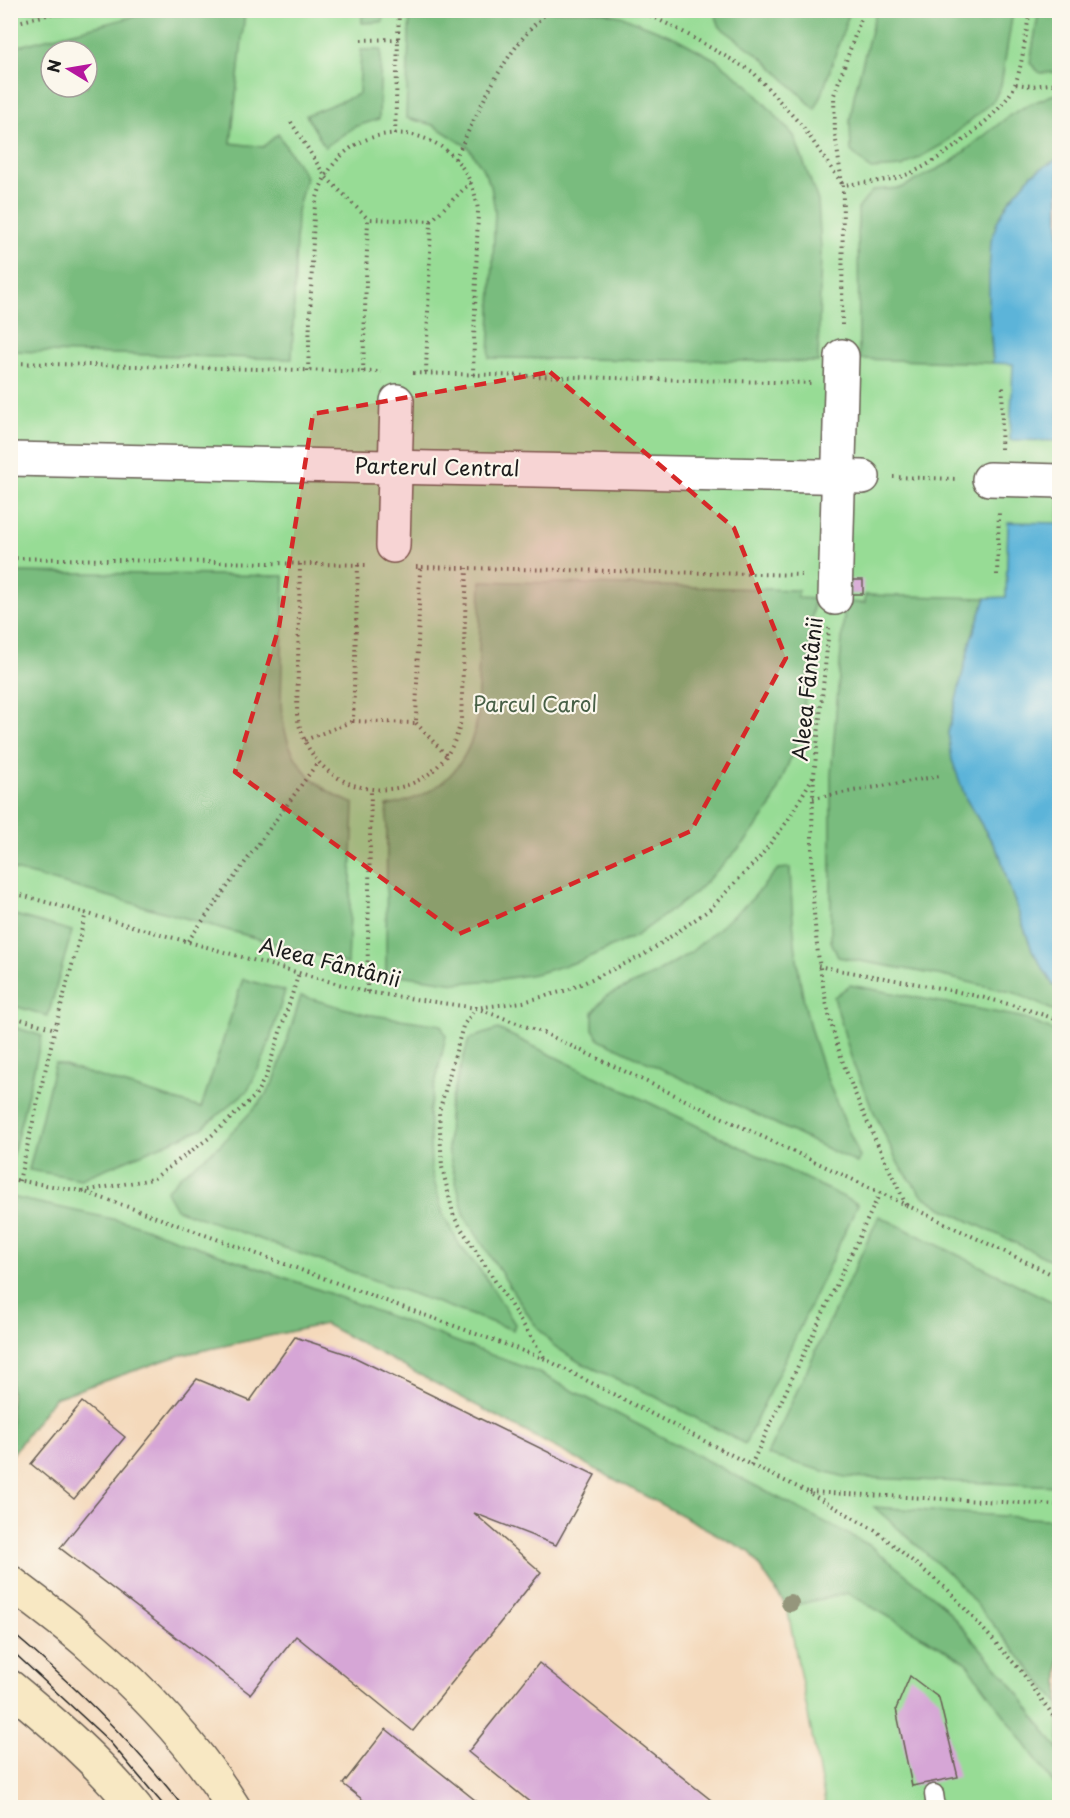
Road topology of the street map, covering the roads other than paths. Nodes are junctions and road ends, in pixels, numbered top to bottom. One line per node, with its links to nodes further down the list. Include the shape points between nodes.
1 (842, 370): 5 (street)
2 (397, 382): 4 (street)
3 (10, 459): 4 (street, Parterul Central)
4 (395, 467): 5 (street, Parterul Central); 8 (street)
5 (861, 477): 9 (street)
6 (999, 480): 7 (street)
7 (1059, 482)
8 (391, 559)
9 (835, 587)
10 (10, 1582): 13 (main road, via 91,1645 144,1695)
11 (10, 1687): 12 (main road, via 86,1753)
12 (136, 1808)
13 (234, 1808)

